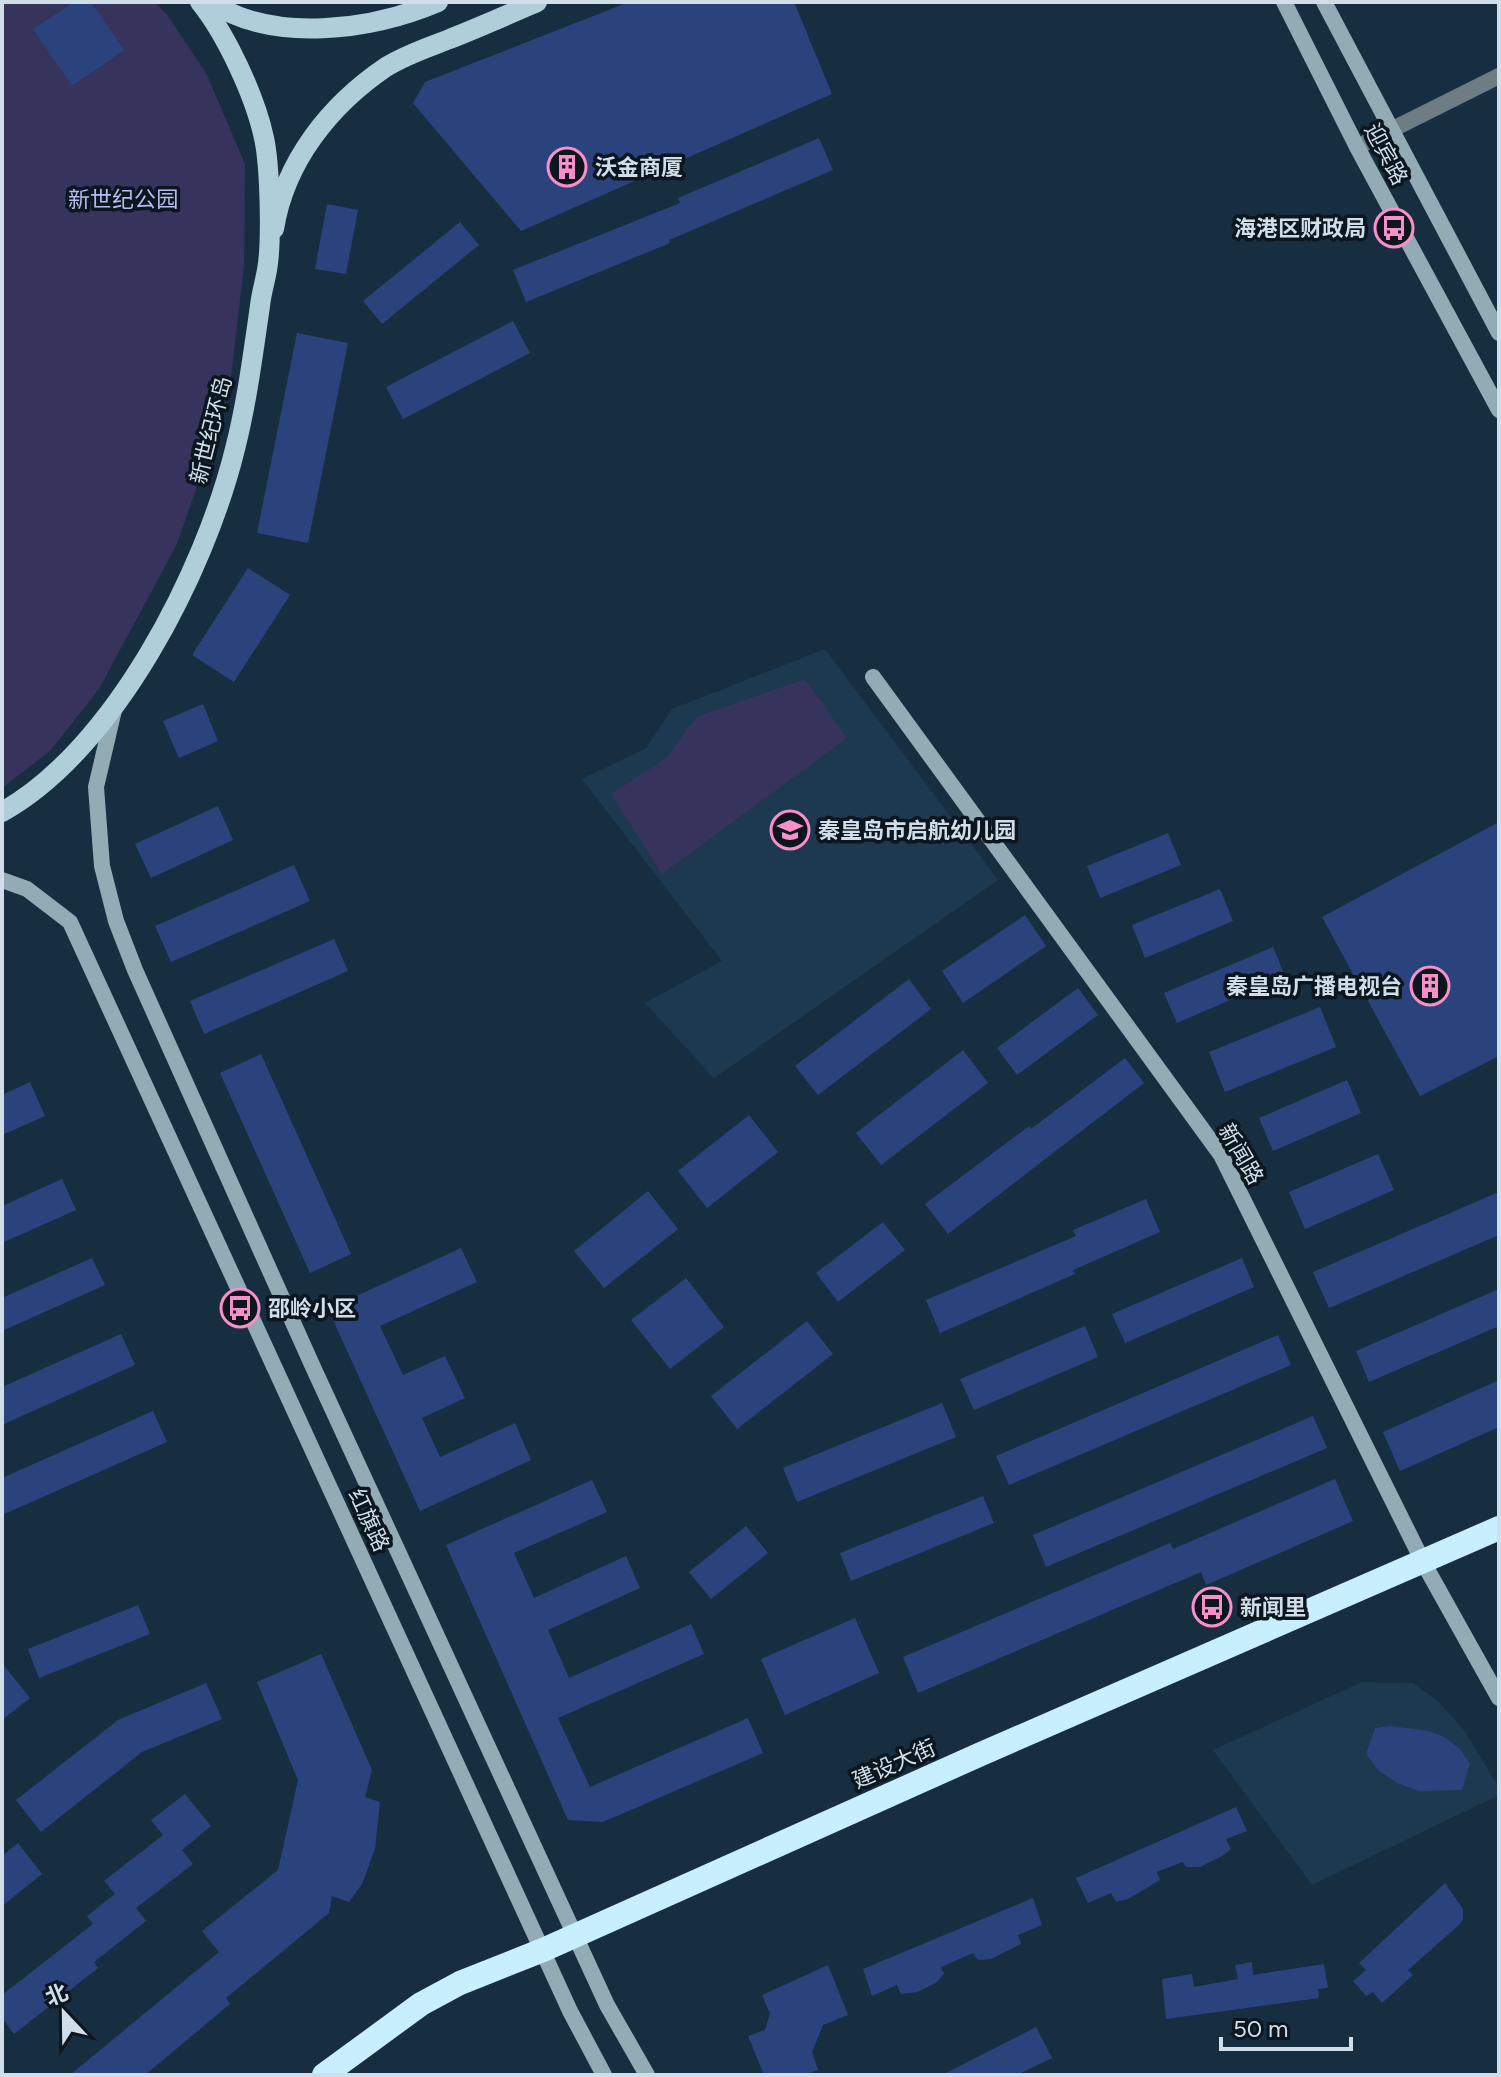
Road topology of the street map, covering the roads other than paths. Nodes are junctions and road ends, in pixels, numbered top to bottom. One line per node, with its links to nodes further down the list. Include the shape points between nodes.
1 (200, 2): 10 (main road, 新世纪环岛, via 238,64 264,138)
2 (211, 2): 3 (main road, via 248,21 285,29 401,16)
3 (438, 2)
4 (537, 2): 10 (main road, via 415,52 343,101 316,129 292,173 275,222)
5 (1284, 2): 9 (main road, 迎宾路)
6 (1324, 2): 8 (main road, 迎宾路)
7 (1499, 76): 8 (street)
8 (1391, 128): 9 (street); 11 (main road, 迎宾路)
9 (1357, 147): 12 (main road, 迎宾路)
10 (268, 268): 14 (main road, 新世纪环岛, via 235,450 212,520 170,616)
11 (1499, 333)
12 (1499, 410)
13 (873, 677): 18 (main road, 新闻路, via 1221,1155)
14 (115, 704): 15 (main road, 新世纪环岛, via 63,766); 20 (main road, via 96,787 102,866 116,921 313,1367)
15 (2, 812)
16 (2, 880): 21 (main road, 红旗路, via 27,889 70,922)
17 (1499, 1528): 18 (highway, 建设大街)
18 (1423, 1562): 19 (main road, 新闻路); 20 (highway, 建设大街)
19 (1499, 1698)
20 (576, 1934): 21 (highway, 建设大街); 24 (main road, via 607,2005)
21 (543, 1950): 22 (highway, 建设大街, via 421,2004); 23 (main road, 红旗路)
22 (324, 2075)
23 (604, 2075)
24 (647, 2075)

